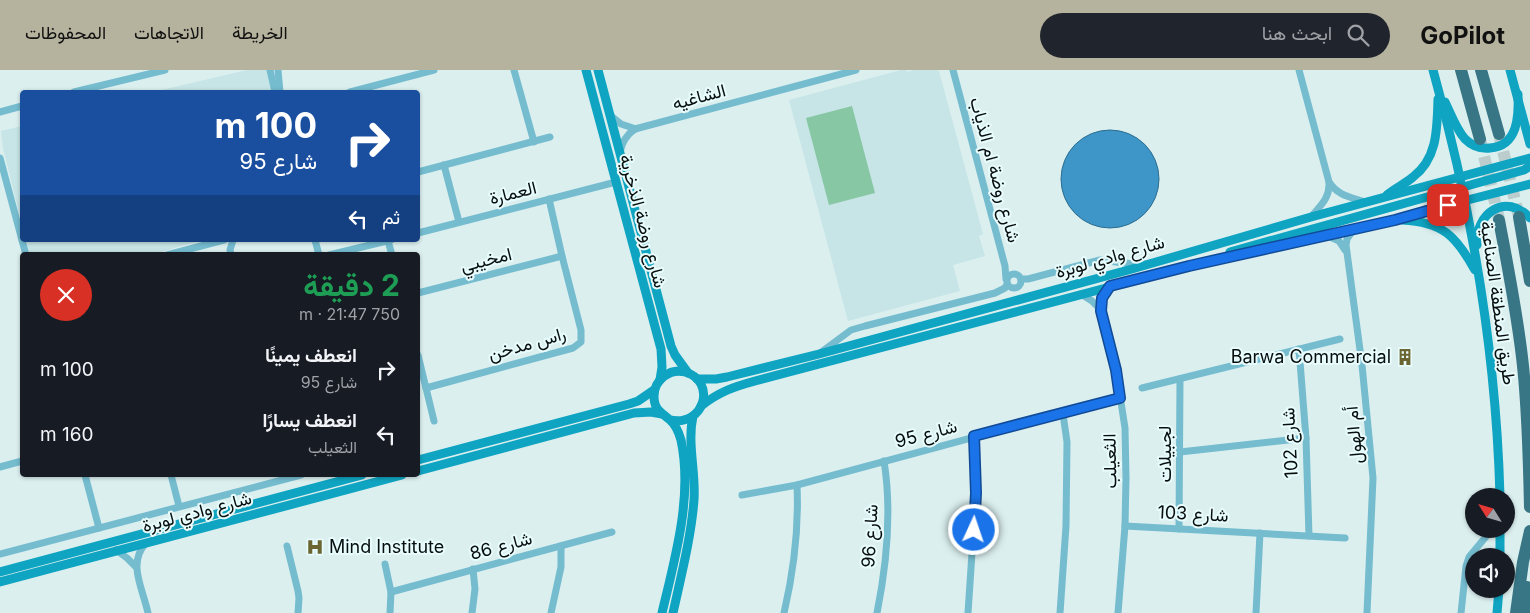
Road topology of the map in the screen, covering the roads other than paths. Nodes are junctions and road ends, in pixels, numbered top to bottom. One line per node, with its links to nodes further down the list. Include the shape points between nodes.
1 (165, 70): 17 (street)
2 (270, 70): 18 (street)
3 (278, 70): 19 (street)
4 (434, 70): 20 (street)
5 (514, 70): 30 (street)
6 (586, 70): 40 (street, شارع روضة الذخرية)
7 (598, 70): 25 (street, شارع روضة الذخرية)
8 (856, 70): 26 (street, الشاغيه)
9 (953, 70): 69 (street, شارع روضة ام الذياب)
10 (957, 70): 65 (street, شارع روضة ام الذياب, via 1008,265)
11 (1299, 70): 41 (street)
12 (1433, 70): 16 (street, طريق المنطقة الصناعية)
13 (1461, 70): 29 (highway)
14 (1481, 70): 27 (highway)
15 (1510, 70): 21 (street)
16 (1438, 86): 21 (street, via 1465,140 1486,149 1505,144 1514,133); 39 (street, طريق المنطقة الصناعية); 44 (street, via 1436,132 1428,162)
17 (82, 90)
18 (278, 90)
19 (279, 90)
20 (358, 90)
21 (1518, 94): 24 (street); 31 (street)
22 (20, 107): 23 (street)
23 (0, 112)
24 (1530, 112)
25 (610, 116): 26 (street); 32 (street, شارع روضة الذخرية)
26 (637, 129): 32 (street, via 626,137)
27 (1499, 134)
28 (550, 137): 30 (street)
29 (1480, 139)
30 (534, 142): 35 (street)
31 (1530, 144)
32 (620, 152): 78 (street, شارع روضة الذخرية, via 671,346)
33 (0, 158): 55 (street)
34 (1530, 158): 39 (street, شارع وادي لوبرة)
35 (444, 165): 37 (street); 52 (street)
36 (1530, 166): 43 (street)
37 (420, 171)
38 (1530, 172): 46 (street, via 1473,188)
39 (1460, 178): 43 (street, طريق المنطقة الصناعية); 44 (street, شارع وادي لوبرة)
40 (616, 182): 45 (street, العمارة); 81 (street, شارع روضة الذخرية, via 661,349)
41 (1329, 182): 47 (street, via 1339,193); 48 (street, via 1328,196)
42 (1530, 184): 46 (street, شارع وادي لوبرة)
43 (1462, 187): 46 (street, طريق المنطقة الصناعية); 64 (street, via 1259,243)
44 (1383, 198): 47 (street, شارع وادي لوبرة)
45 (549, 199): 52 (street, العمارة); 63 (street, راس مدخن)
46 (1465, 200): 50 (street, شارع وادي لوبرة); 66 (street, طريق المنطقة الصناعية)
47 (1365, 202): 48 (street, شارع وادي لوبرة)
48 (1311, 216): 61 (street, شارع وادي لوبرة)
49 (1524, 218): 66 (street, via 1524,212 1508,206 1494,209 1483,218 1477,239); 68 (highway, طريق المنطقة الصناعية)
50 (1395, 220): 53 (street, شارع وادي لوبرة); 66 (street, via 1418,221 1449,234)
51 (1499, 220): 109 (highway, طريق المنطقة الصناعية, via 1523,367)
52 (459, 222): 54 (street, العمارة)
53 (1354, 230): 56 (street, شارع وادي لوبرة); 62 (street, أم الهول, via 1347,239)
54 (420, 232)
55 (20, 233)
56 (1328, 236): 62 (street, via 1338,241); 64 (street, شارع وادي لوبرة)
57 (215, 242): 59 (street)
58 (381, 242): 60 (street)
59 (178, 252)
60 (341, 252)
61 (1189, 252): 67 (street, via 1140,264 1100,260); 76 (street, شارع وادي لوبرة)
62 (1347, 255): 145 (street, أم الهول, via 1373,478)
63 (562, 256): 71 (street, امخيبي); 82 (street, راس مدخن, via 581,330 578,346)
64 (1189, 266): 70 (street, شارع وادي لوبرة)
65 (1014, 274): 67 (street); 69 (street, via 1008,276)
66 (1479, 277): 106 (street, طريق المنطقة الصناعية)
67 (1021, 279): 69 (street, via 1016,288 1011,288)
68 (1530, 281)
69 (1007, 282): 76 (street, via 1005,288 995,293 850,330)
70 (1110, 286): 72 (street, شارع وادي لوبرة); 73 (street, via 1102,298)
71 (420, 293)
72 (1081, 294): 73 (street); 86 (street, شارع وادي لوبرة, via 730,388)
73 (1101, 311): 85 (street, الثعيلب)
74 (1340, 339): 75 (street)
75 (1299, 349): 80 (street); 93 (street, شارع 102)
76 (818, 354): 79 (street, شارع وادي لوبرة, via 716,380)
77 (420, 363): 82 (street)
78 (688, 373): 79 (street); 81 (street, via 676,371)
79 (697, 379): 86 (street, via 703,392)
80 (1180, 379): 83 (street); 94 (street, لجبيلات)
81 (660, 380): 84 (street)
82 (426, 388): 91 (street)
83 (1142, 388)
84 (654, 390): 87 (street, via 655,403); 95 (street, via 629,404)
85 (1120, 398): 88 (street, شارع 95); 110 (street, الثعيلب, via 1125,428)
86 (702, 406): 89 (street)
87 (662, 414): 90 (street); 99 (street, via 634,413)
88 (1063, 414): 92 (street, شارع 95); 142 (street, via 1067,442 1066,526)
89 (694, 416): 90 (street, via 682,421); 138 (street, via 691,432 694,500)
90 (670, 420): 137 (street, via 682,444 684,502)
91 (434, 421)
92 (974, 436): 96 (street, شارع 95); 141 (street, via 976,493)
93 (1306, 438): 94 (street); 116 (street, شارع 102)
94 (1180, 452): 112 (street, لجبيلات)
95 (420, 459)
96 (884, 461): 105 (street, شارع 95); 140 (street, شارع 96, via 888,513)
97 (20, 462): 98 (street)
98 (0, 467)
99 (420, 470)
100 (86, 477): 111 (street)
101 (172, 477): 108 (street)
102 (287, 477): 108 (street, شارع وادي لوبرة)
103 (355, 477): 128 (street, شارع وادي لوبرة)
104 (394, 477): 120 (street, شارع وادي لوبرة)
105 (797, 485): 107 (street, شارع 95); 139 (street, via 796,548)
106 (1500, 488)
107 (742, 495)
108 (179, 506): 111 (street, شارع وادي لوبرة)
109 (1530, 507)
110 (1125, 526): 112 (street, شارع 103); 143 (street, الثعيلب)
111 (99, 528): 124 (street, شارع وادي لوبرة)
112 (1180, 529): 115 (street, شارع 103)
113 (1530, 531): 148 (highway)
114 (612, 532): 122 (street, شارع 86)
115 (1260, 533): 116 (street, شارع 103); 144 (street)
116 (1309, 536): 118 (street, شارع 103)
117 (1530, 537): 149 (highway)
118 (1345, 538)
119 (1486, 538): 146 (street, via 1469,557 1466,566)
120 (146, 542): 123 (street, شارع وادي لوبرة); 126 (street, via 138,554)
121 (287, 546): 133 (street, via 299,598)
122 (561, 546): 127 (street, شارع 86); 136 (street, via 561,568)
123 (116, 550): 126 (street); 129 (street, شارع وادي لوبرة)
124 (0, 554)
125 (385, 564): 130 (street)
126 (136, 568): 132 (street)
127 (473, 569): 130 (street, شارع 86); 135 (street)
128 (0, 572)
129 (0, 582)
130 (391, 592): 134 (street)
131 (1498, 598): 147 (street)
132 (148, 613)
133 (298, 613)
134 (390, 613)
135 (472, 613)
136 (551, 613)
137 (662, 613)
138 (673, 613)
139 (784, 613)
140 (877, 613)
141 (968, 613)
142 (1060, 613)
143 (1118, 613)
144 (1256, 613)
145 (1368, 613)
146 (1461, 613)
147 (1497, 613)
148 (1516, 613)
149 (1526, 613)

